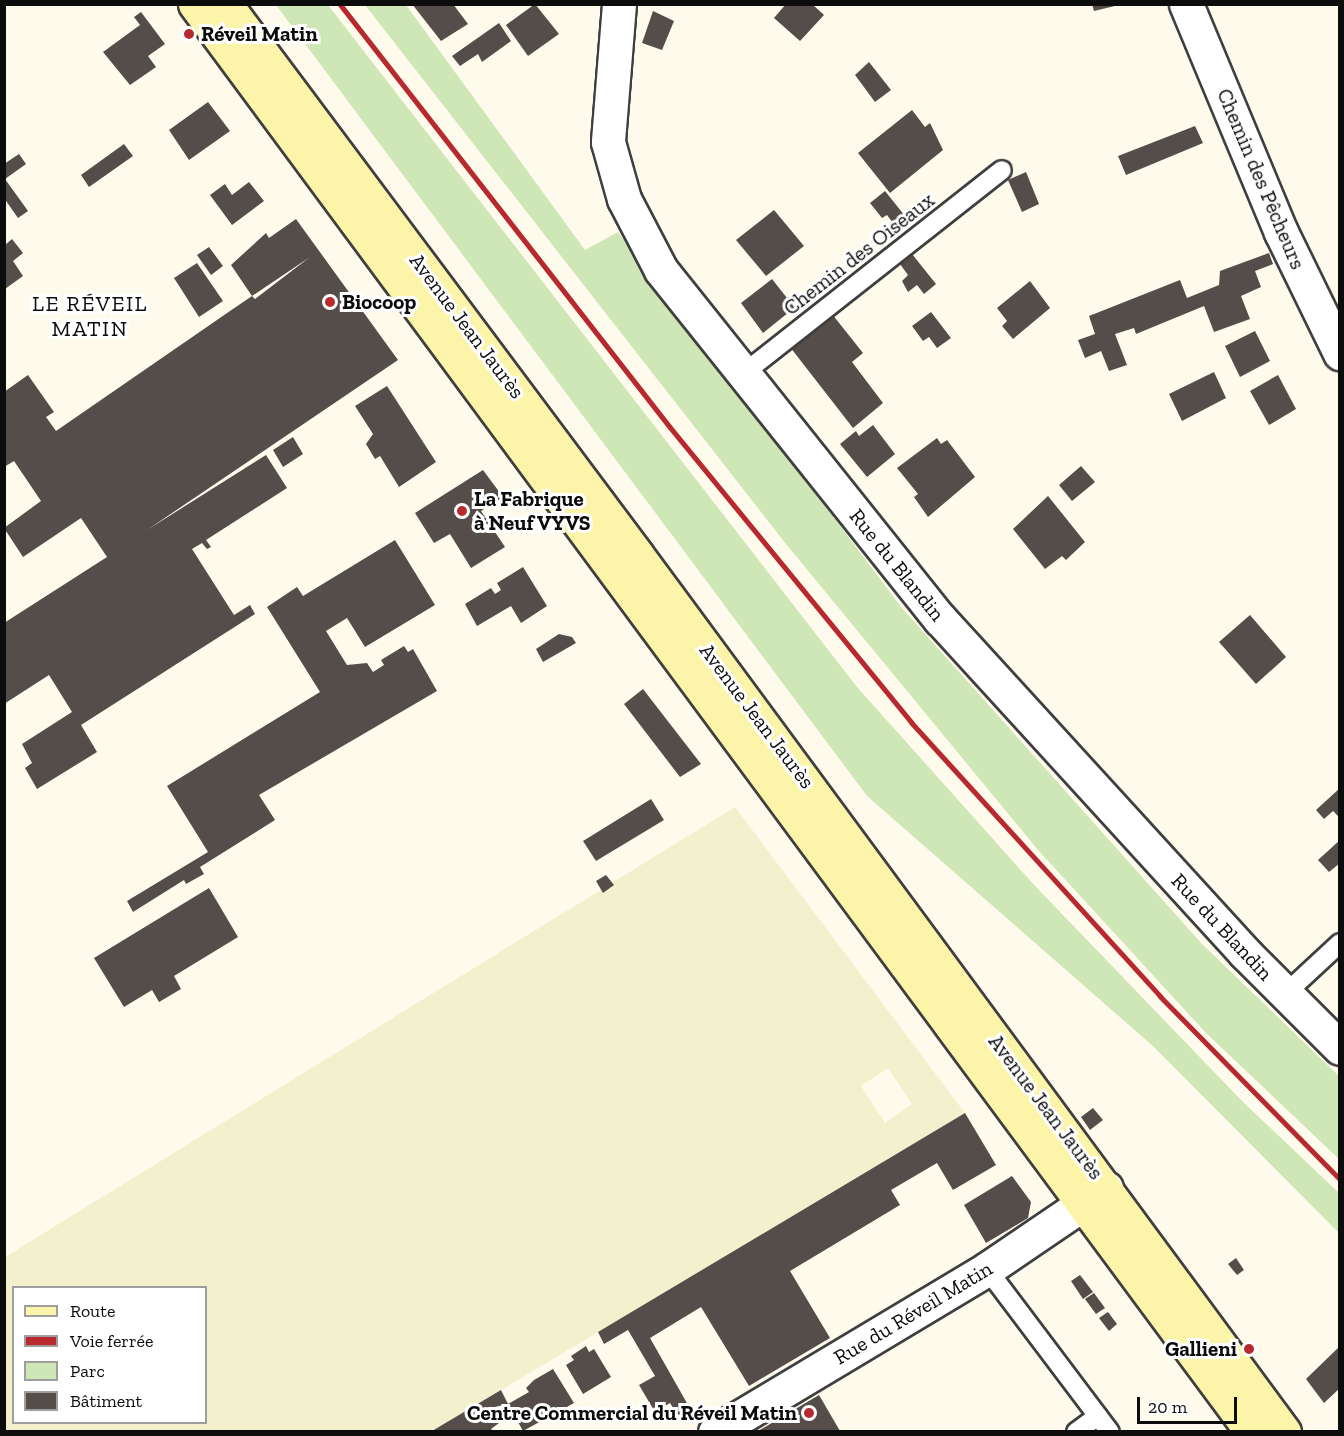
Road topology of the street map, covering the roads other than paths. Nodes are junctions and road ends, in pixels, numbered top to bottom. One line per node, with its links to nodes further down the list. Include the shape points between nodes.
1 (195, 4): 8 (main road)
2 (225, 4): 8 (main road, Avenue Jean Jaurès)
3 (619, 4): 7 (street, Rue du Blandin, via 608,142 624,199 661,270)
4 (1186, 4): 6 (street, Chemin des Pêcheurs, via 1281,232)
5 (1002, 170): 7 (lane, Chemin des Oiseaux)
6 (1340, 352)
7 (744, 373): 10 (street, Rue du Blandin, via 940,619)
8 (626, 565): 12 (main road)
9 (1340, 943): 10 (lane)
10 (1285, 994): 11 (street, Rue du Blandin)
11 (1340, 1048)
12 (1095, 1196): 13 (street, Rue du Réveil Matin); 18 (main road); 19 (main road, Avenue Jean Jaurès)
13 (987, 1269): 14 (lane); 15 (street, Rue du Réveil Matin)
14 (1098, 1416): 16 (lane); 17 (lane)
15 (715, 1431)
16 (1076, 1431)
17 (1110, 1431)
18 (1252, 1431)
19 (1284, 1431)

